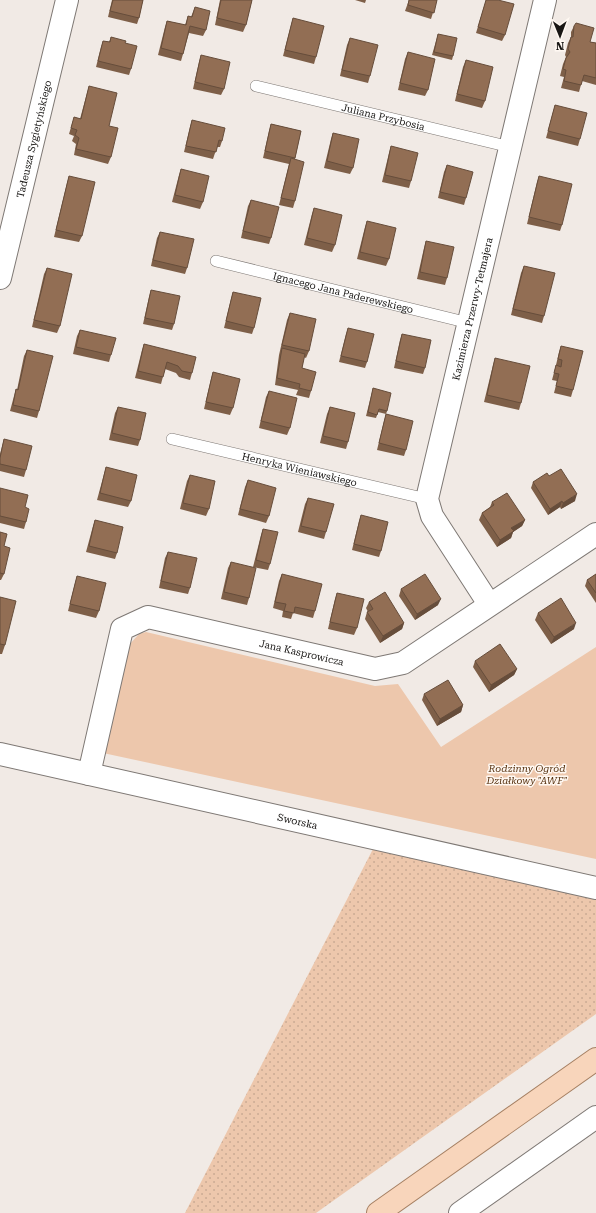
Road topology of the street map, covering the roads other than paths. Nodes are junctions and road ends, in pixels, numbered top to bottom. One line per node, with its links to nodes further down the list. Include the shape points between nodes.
1 (67, 0): 6 (street, Tadeusza Sygietyńskiego)
2 (545, 0): 4 (street, Kazimierza Przerwy-Tetmajera)
3 (256, 86): 4 (lane, Juliana Przybosia)
4 (510, 147): 7 (street, Kazimierza Przerwy-Tetmajera)
5 (216, 261): 7 (lane, Ignacego Jana Paderewskiego)
6 (0, 278)
7 (470, 322): 9 (street, Kazimierza Przerwy-Tetmajera)
8 (172, 439): 9 (lane, Henryka Wieniawskiego)
9 (427, 499): 11 (street, via 432,516)
10 (596, 534): 11 (street, Jana Kasprowicza)
11 (489, 604): 13 (street, Jana Kasprowicza, via 403,663 374,670 148,617 122,629)
12 (0, 754): 13 (street, Sworska)
13 (90, 774): 14 (street, Sworska)
14 (596, 888)
15 (596, 1059): 17 (main road)
16 (596, 1117): 18 (street)
17 (378, 1213)
18 (460, 1213)

